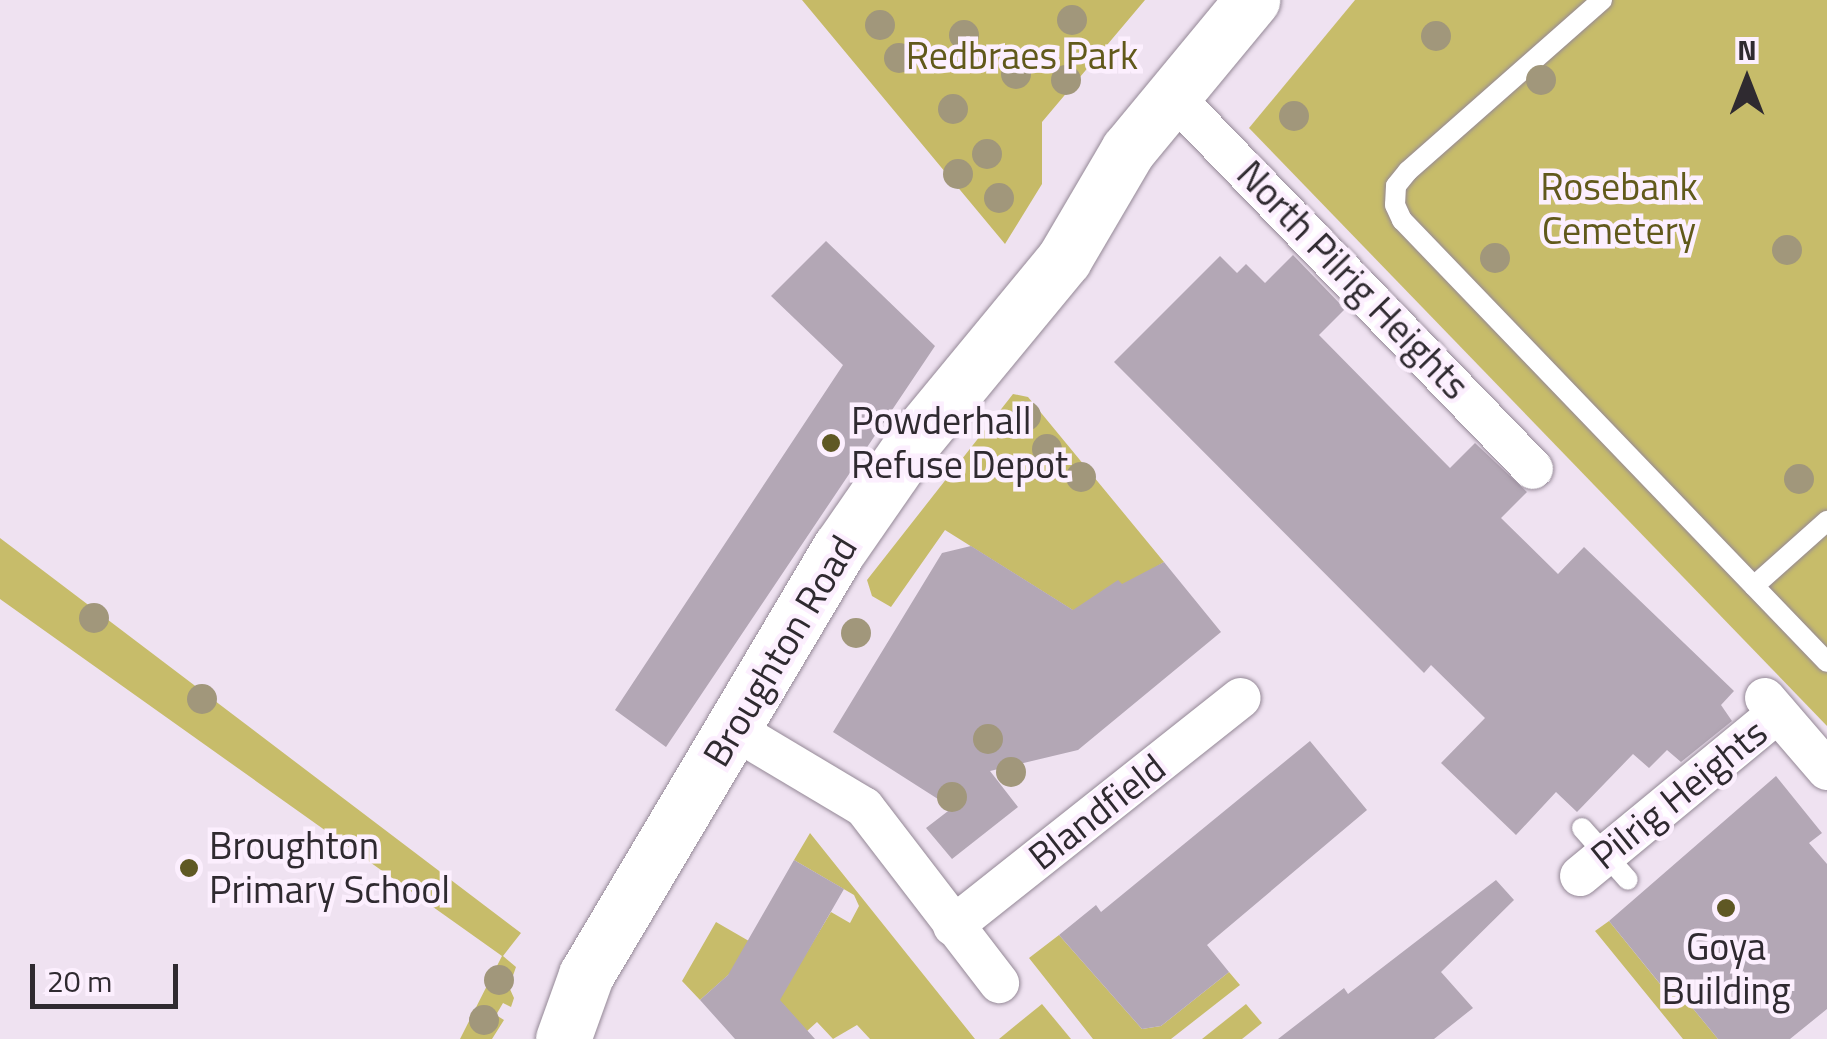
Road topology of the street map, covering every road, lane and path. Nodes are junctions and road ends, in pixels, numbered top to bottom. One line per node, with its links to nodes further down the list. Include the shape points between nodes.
1 (1252, 0): 3 (main road, Broughton Road)
2 (1602, 0): 6 (lane, via 1408,171 1396,186 1395,205 1402,220)
3 (1170, 94): 4 (street, North Pilrig Heights); 9 (main road, Broughton Road, via 1050,275 955,390 840,548)
4 (1533, 469)
5 (1827, 521): 6 (lane)
6 (1754, 586): 7 (lane)
7 (1827, 662)
8 (1242, 698): 12 (street, Blandfield)
9 (732, 729): 12 (street, via 864,808); 14 (main road, Broughton Road, via 586,975)
10 (1827, 770): 11 (street, Pilrig Heights, via 1772,705)
11 (1599, 860)
12 (953, 926): 13 (street)
13 (998, 983)
14 (563, 1039)

